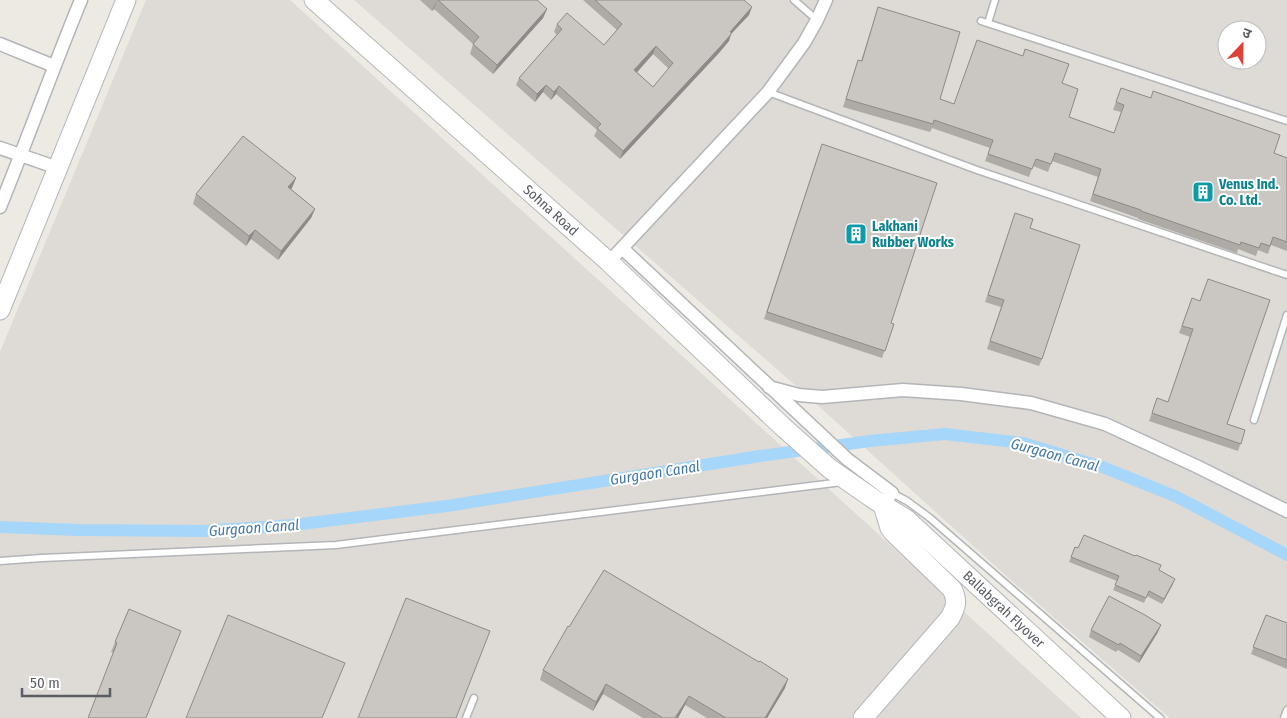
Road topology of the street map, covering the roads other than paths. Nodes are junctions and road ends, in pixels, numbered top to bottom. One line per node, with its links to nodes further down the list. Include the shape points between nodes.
1 (81, 0): 9 (street)
2 (126, 0): 14 (main road)
3 (314, 0): 17 (main road, Sohna Road)
4 (794, 0): 7 (lane)
5 (826, 0): 7 (street)
6 (995, 0): 11 (lane, via 985,22)
7 (817, 20): 10 (street)
8 (0, 44): 9 (street)
9 (54, 66): 13 (street)
10 (768, 92): 16 (street); 18 (lane, via 978,170)
11 (1287, 121)
12 (0, 148): 13 (street)
13 (20, 155): 14 (street); 15 (street)
14 (58, 168): 19 (main road)
15 (0, 206)
16 (622, 248): 17 (street); 21 (street)
17 (609, 262): 23 (main road, Sohna Road)
18 (1287, 275)
19 (0, 310)
20 (1287, 315): 22 (lane)
21 (770, 387): 25 (street); 26 (street, via 822,397 903,390 1031,403 1106,424)
22 (1254, 420)
23 (829, 468): 24 (main road, Ballabgrah Flyover)
24 (848, 481): 25 (main road, Ballabgrah Flyover); 27 (lane, via 336,545)
25 (887, 499): 31 (main road, via 890,528 952,590 956,597 955,609); 32 (main road, Ballabgrah Flyover); 33 (lane, via 906,501 930,518)
26 (1287, 511)
27 (0, 561)
28 (474, 698): 30 (lane)
29 (1287, 710): 34 (lane)
30 (466, 718)
31 (863, 718)
32 (1121, 718)
33 (1160, 718)
34 (1284, 718)

